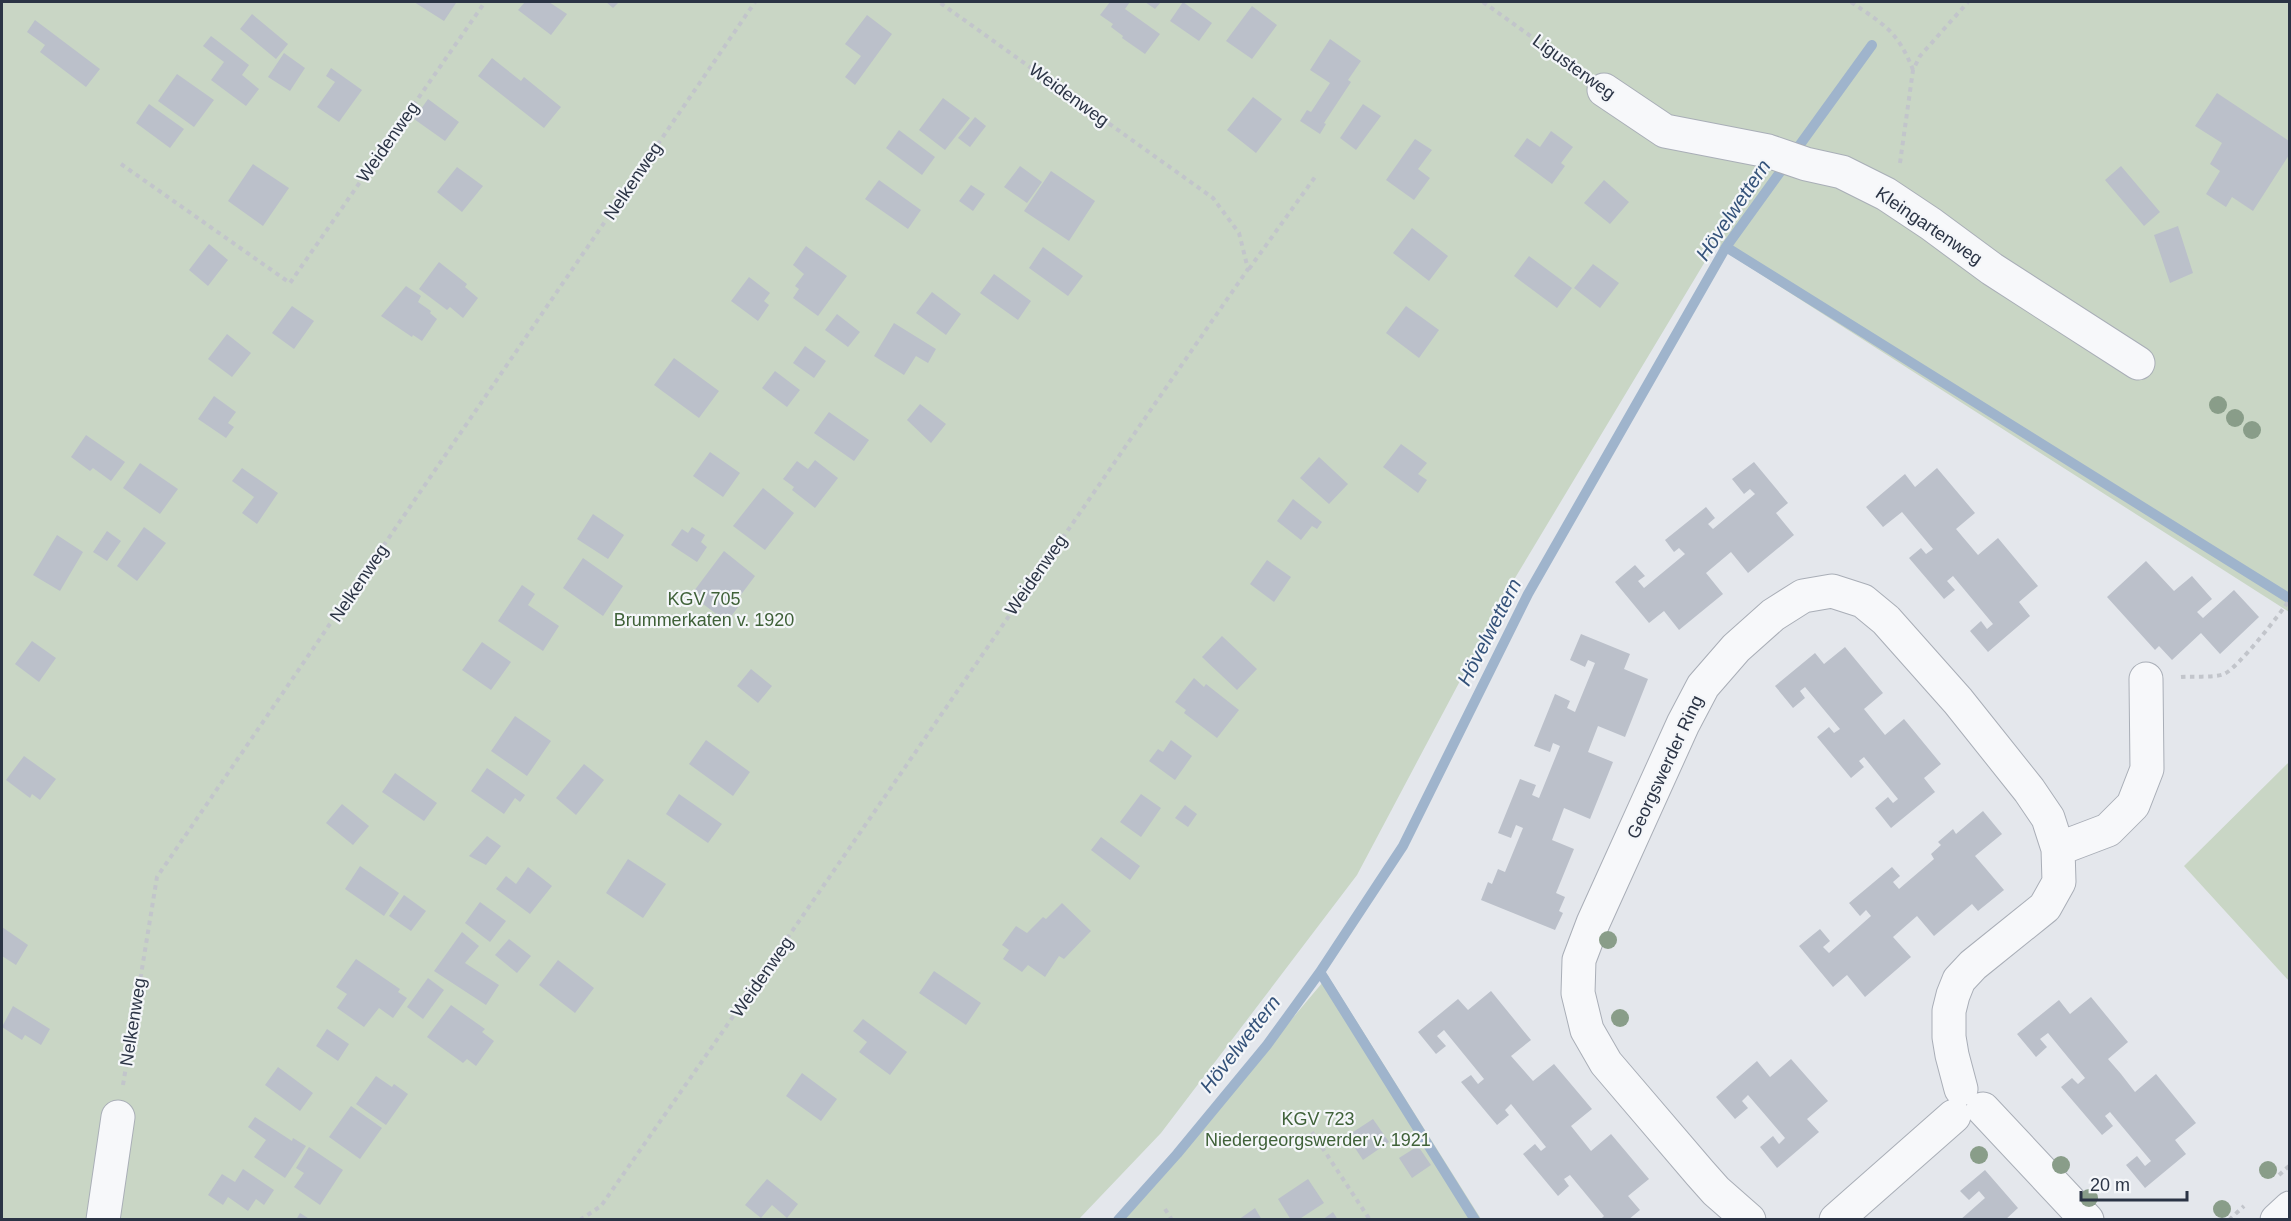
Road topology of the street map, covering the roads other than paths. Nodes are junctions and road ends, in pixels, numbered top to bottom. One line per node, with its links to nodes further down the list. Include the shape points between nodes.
1 (1604, 90): 2 (street, Ligusterweg)
2 (1665, 131): 3 (street, Kleingartenweg, via 1768,151 1842,172 1890,197 1992,269)
3 (2138, 363)
4 (2146, 679): 5 (street, via 2147,769 2133,805 2109,830)
5 (2058, 849): 6 (street, Georgswerder Ring, via 2060,882 2044,907 1973,965 1959,980 1953,995 1948,1011 1949,1037); 10 (street, Georgswerder Ring, via 2048,818 2022,781 1958,701 1863,601 1832,591 1803,596 1773,615 1736,648 1703,686 1593,923 1579,960 1578,993 1587,1030 1606,1063 1710,1185)
6 (1966, 1105): 11 (street); 12 (street, Georgswerder Ring)
7 (118, 1117): 9 (street)
8 (2289, 1208): 13 (street)
9 (103, 1220)
10 (1749, 1220)
11 (1836, 1220)
12 (2087, 1220)
13 (2277, 1220)

